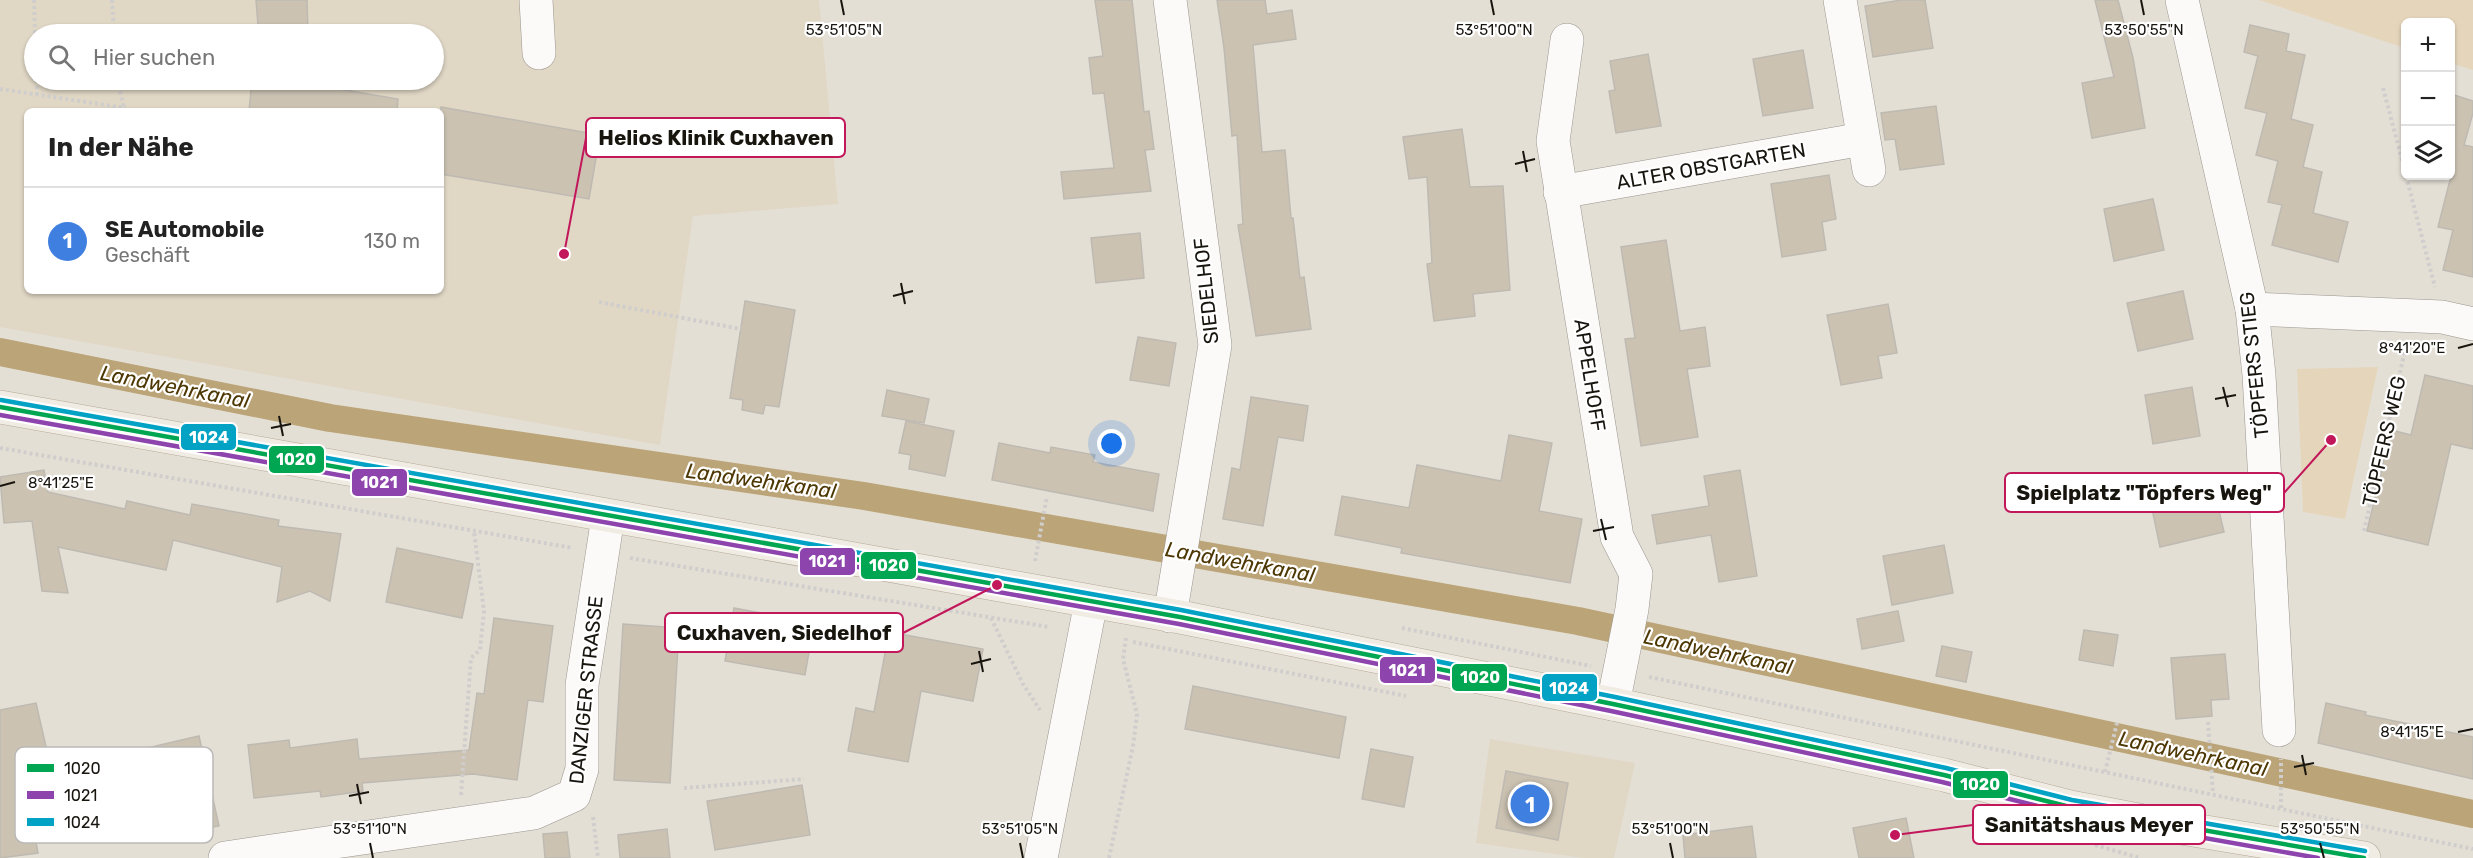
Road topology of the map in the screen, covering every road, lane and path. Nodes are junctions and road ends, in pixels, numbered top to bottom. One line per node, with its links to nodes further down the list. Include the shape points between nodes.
1 (34, 0): 7 (path)
2 (112, 0): 8 (path)
3 (536, 0): 10 (street)
4 (1170, 0): 33 (street, SIEDELHOF, via 1215,345)
5 (1840, 0): 20 (street, ALTER OBSTGARTEN, via 1866,155)
6 (2183, 4): 22 (street, TÖPFERS STIEG)
7 (35, 24)
8 (113, 24)
9 (1567, 40): 20 (street, APPELHOFF, via 1553,141)
10 (539, 53)
11 (2383, 88): 18 (path, TÖPFERS WEG)
12 (0, 89): 15 (path)
13 (37, 90): 15 (path)
14 (120, 90): 17 (path)
15 (37, 95): 16 (path)
16 (113, 108)
17 (124, 108)
18 (2401, 156)
19 (2407, 180): 23 (path, TÖPFERS WEG)
20 (1560, 192): 38 (street, APPELHOFF, via 1617,537 1636,574)
21 (599, 302): 24 (path)
22 (2252, 309): 23 (street); 41 (street, TÖPFERS STIEG)
23 (2443, 319): 30 (path, TÖPFERS WEG)
24 (741, 329)
25 (0, 407): 28 (main road)
26 (0, 448): 29 (path)
27 (1047, 496): 31 (path)
28 (608, 517): 32 (street, DANZIGER STRASSE); 34 (main road)
29 (474, 531): 32 (path); 49 (path, via 483,611 480,650 471,658)
30 (2364, 531)
31 (1038, 550)
32 (602, 554): 35 (path); 49 (street, DANZIGER STRASSE, via 582,685 582,769 574,795 534,813)
33 (1170, 616): 36 (main road); 38 (main road)
34 (1088, 617): 35 (path); 36 (main road); 36 (path); 42 (street)
35 (991, 618): 42 (path, via 1023,684)
36 (1128, 625): 37 (path); 54 (path, via 1123,659 1137,714)
37 (1414, 697)
38 (1612, 705): 50 (main road, via 1944,775)
39 (2117, 723): 43 (path)
40 (2208, 723): 46 (path)
41 (2280, 739): 47 (path)
42 (1063, 745): 53 (street)
43 (2105, 772)
44 (804, 779): 45 (path)
45 (684, 788)
46 (2213, 794)
47 (2283, 801)
48 (592, 815): 52 (path)
49 (459, 824): 51 (street, DANZIGER STRASSE)
50 (2268, 853): 55 (main road)
51 (225, 858)
52 (598, 858)
53 (1041, 858)
54 (1109, 858)
55 (2364, 858)

